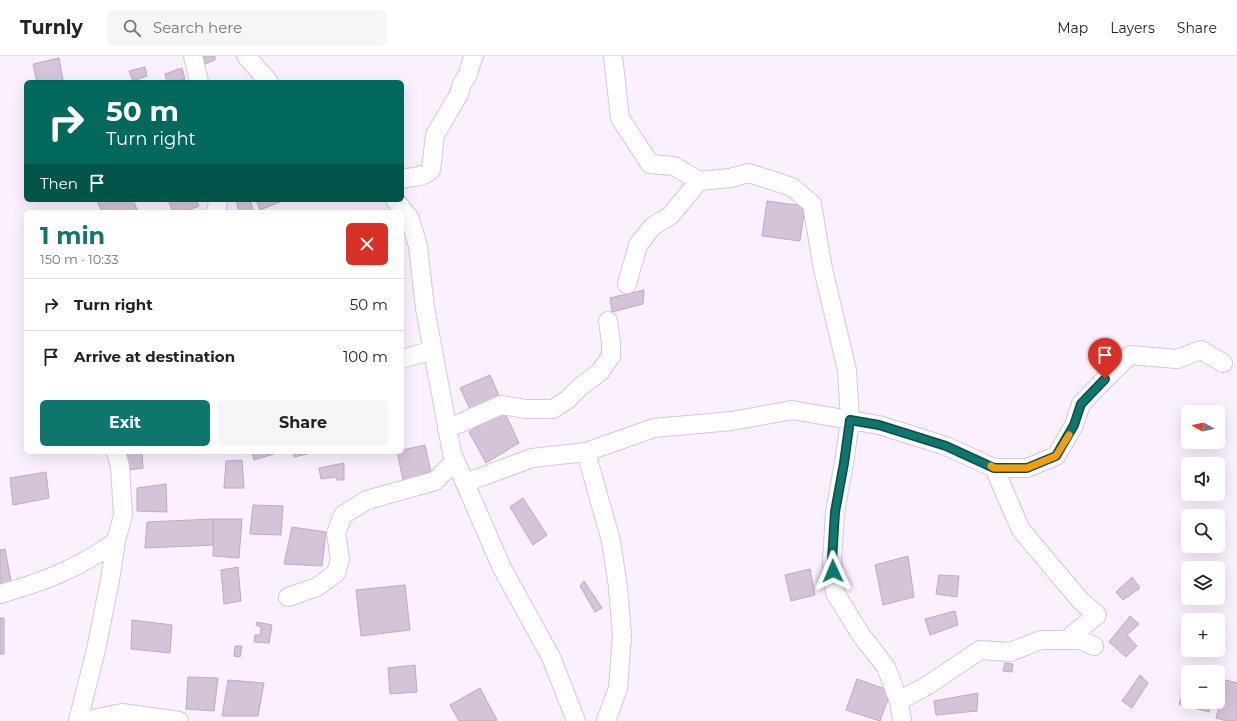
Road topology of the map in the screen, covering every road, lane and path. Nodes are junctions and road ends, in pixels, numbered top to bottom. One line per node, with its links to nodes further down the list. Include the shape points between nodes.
1 (193, 56): 5 (street)
2 (246, 56): 6 (street)
3 (474, 56): 7 (street, via 459,94 435,135 431,170 424,176)
4 (613, 56): 8 (street, via 620,118 650,164 674,166)
5 (199, 80)
6 (267, 80)
7 (404, 179)
8 (698, 181): 10 (street, via 670,216 653,226 638,245); 15 (street, via 730,178 749,172 792,186 812,204 823,269 847,370)
9 (404, 211): 12 (street, via 410,219 418,246)
10 (627, 284)
11 (608, 321): 16 (street, via 612,343 611,356 600,372 567,400 553,409 526,410 501,405)
12 (433, 350): 13 (street); 16 (street)
13 (404, 358)
14 (1223, 363): 20 (street, via 1201,350 1177,359 1130,355 1081,404 1074,425 1056,456 1027,468)
15 (850, 420): 17 (street, via 792,410 732,421 654,428); 20 (street, via 879,425 946,446); 27 (street, via 835,512 832,560 835,593 861,635 886,668)
16 (447, 429): 19 (street)
17 (586, 452): 21 (street, via 532,458); 32 (street, via 611,541 622,636 618,688)
18 (117, 454): 22 (street, via 120,466 123,515)
19 (455, 461): 21 (street); 24 (street, via 435,481 367,500 343,515 336,533 340,559 336,573 317,587)
20 (994, 468): 25 (street, via 1022,530 1080,600 1097,615)
21 (465, 483): 31 (street, via 502,568 551,657)
22 (116, 541): 23 (street, via 97,555 68,570); 28 (street, via 96,650)
23 (0, 594)
24 (288, 597)
25 (1066, 640): 26 (street, via 1081,640); 27 (street, via 1041,640 1010,652 980,650)
26 (1094, 646)
27 (899, 701): 33 (street)
28 (78, 721)
29 (83, 721): 30 (street, via 122,713)
30 (179, 721)
31 (576, 721)
32 (606, 721)
33 (902, 721)

